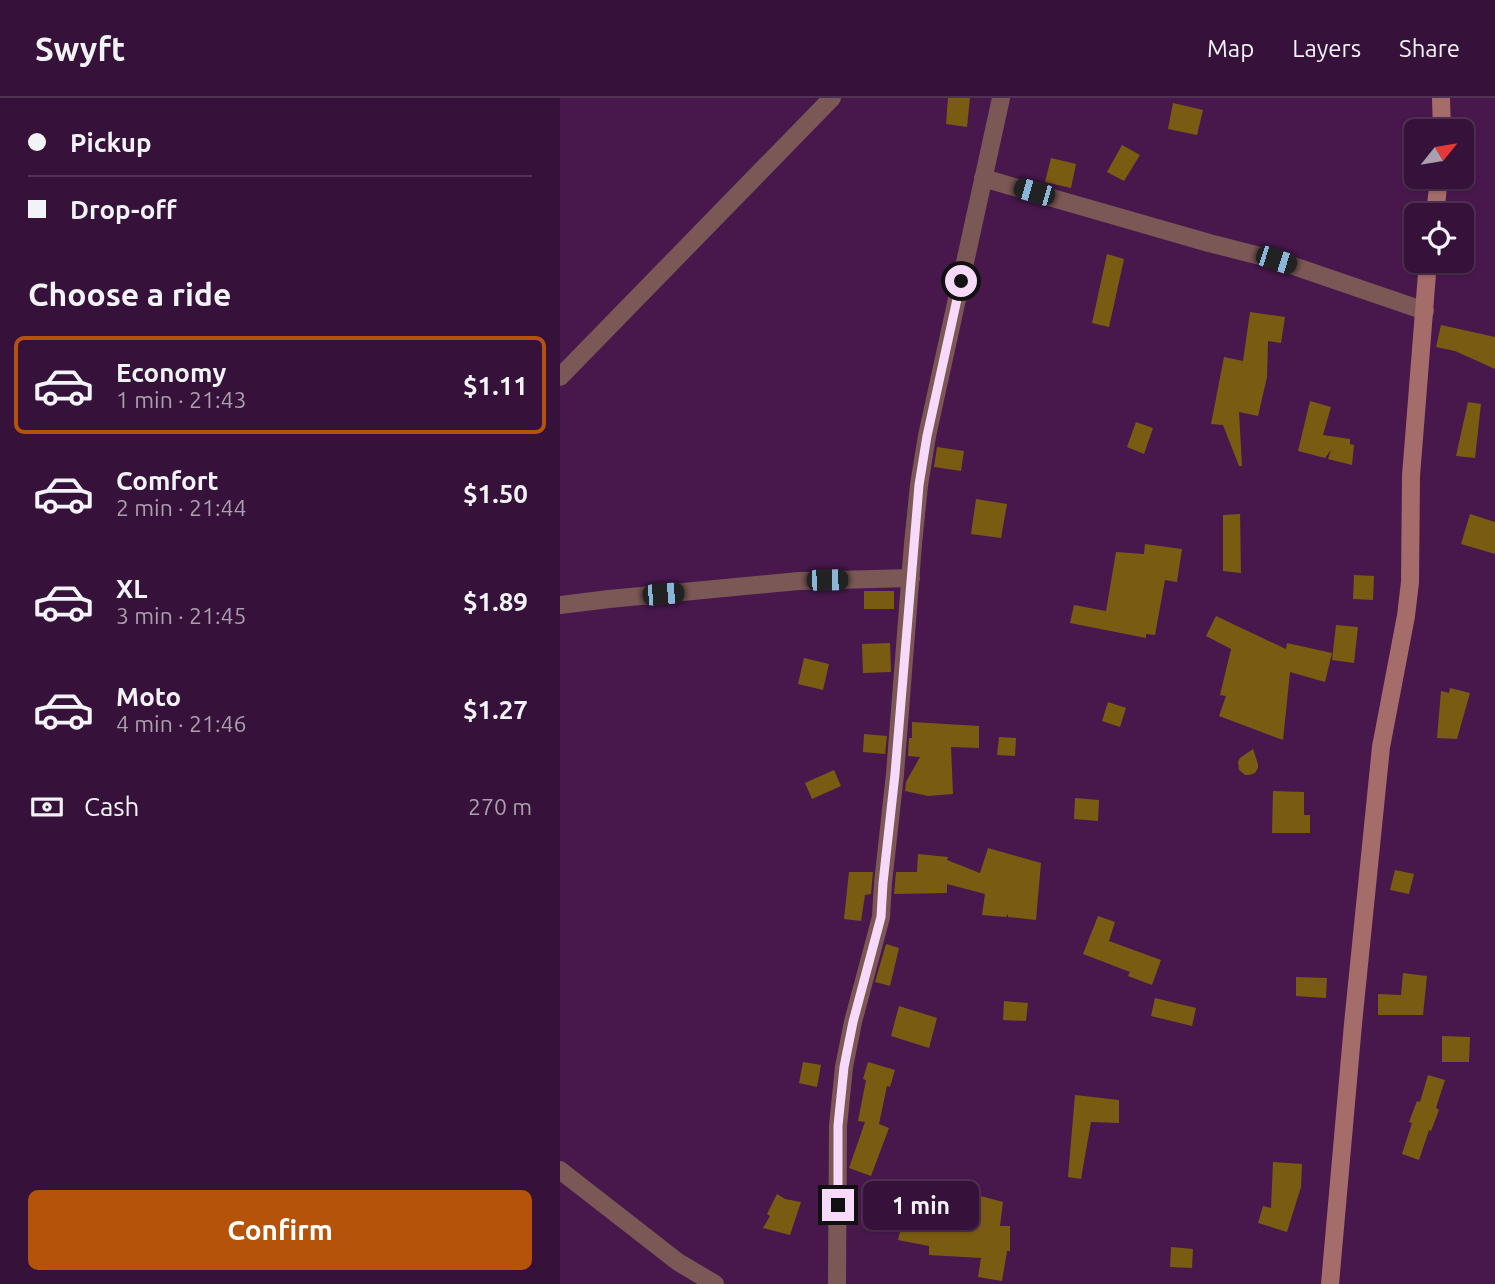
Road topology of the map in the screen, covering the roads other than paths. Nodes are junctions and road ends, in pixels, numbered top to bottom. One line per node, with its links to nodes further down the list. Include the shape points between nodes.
1 (832, 98): 8 (street)
2 (1001, 98): 5 (street)
3 (1441, 98): 4 (street)
4 (1442, 119)
5 (983, 178): 7 (street, via 1276,260); 9 (street, via 927,436)
6 (1427, 273): 7 (street)
7 (1425, 311): 14 (street, via 1411,476 1410,582 1381,747)
8 (560, 377)
9 (911, 578): 10 (street, via 799,581); 13 (street, via 881,917 844,1067 838,1126)
10 (560, 606)
11 (560, 1170): 12 (street, via 678,1262)
12 (715, 1284)
13 (837, 1284)
14 (1329, 1284)

